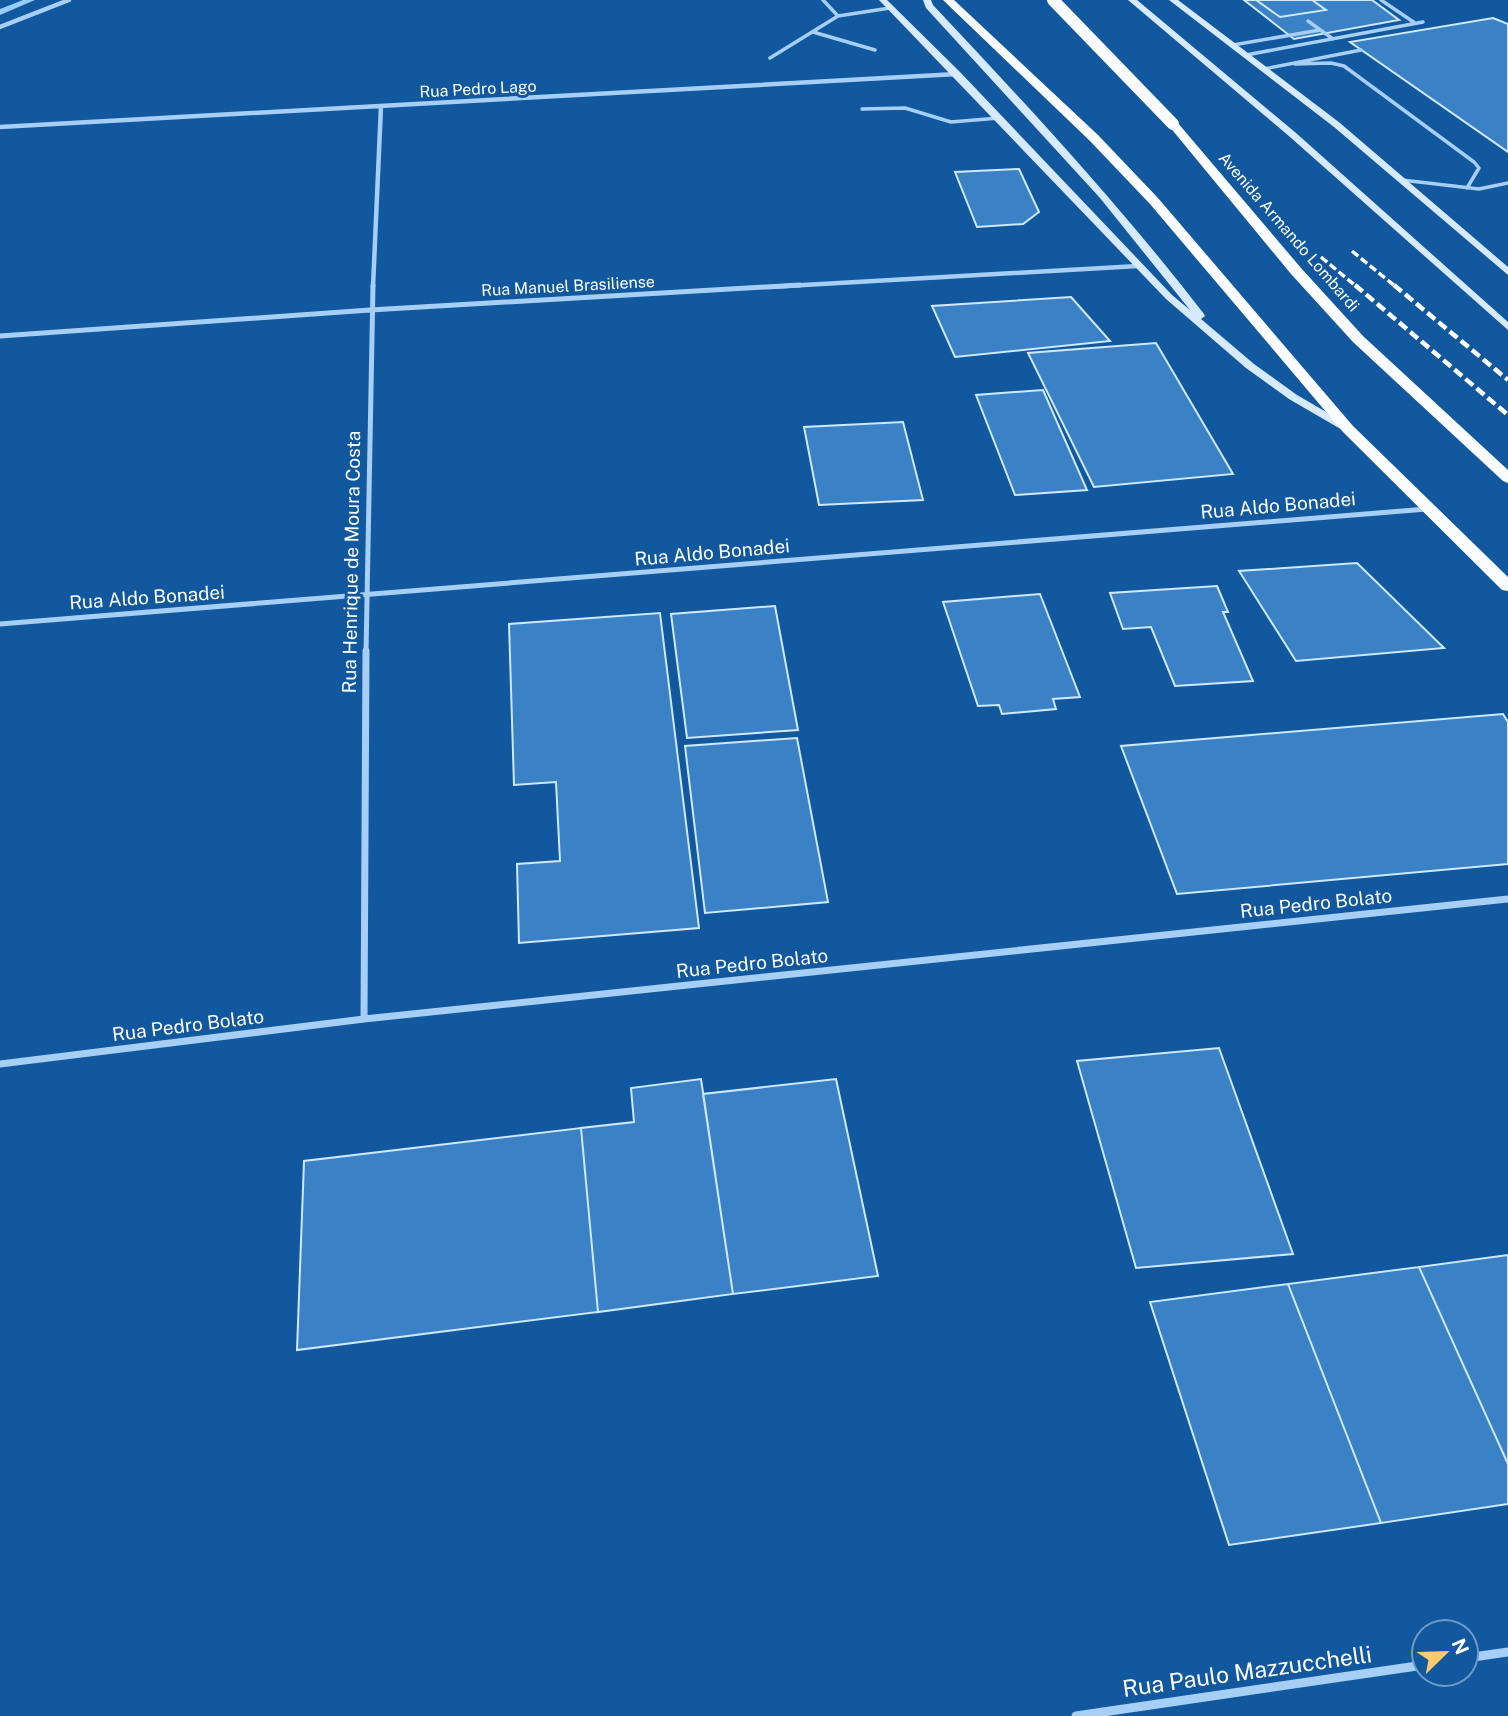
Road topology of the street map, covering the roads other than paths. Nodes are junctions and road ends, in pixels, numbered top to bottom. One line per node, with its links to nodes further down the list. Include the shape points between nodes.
1 (69, 0): 15 (street)
2 (823, 0): 11 (lane)
3 (883, 0): 10 (main road)
4 (927, 0): 39 (main road, via 1054,138)
5 (948, 0): 40 (highway, via 1154,201)
6 (1053, 0): 41 (highway, Avenida Armando Lombardi, bridge, via 1173,124 1358,339)
7 (1132, 0): 37 (main road, via 1293,135)
8 (1173, 0): 19 (main road)
9 (1381, 0): 14 (lane)
10 (890, 8): 11 (lane); 26 (main road)
11 (838, 16): 17 (lane)
12 (1308, 21): 16 (lane)
13 (1423, 22): 14 (lane)
14 (1415, 23): 18 (lane)
15 (0, 27)
16 (1320, 30): 18 (lane); 19 (lane)
17 (813, 32): 20 (lane); 23 (lane)
18 (1333, 39): 22 (lane)
19 (1233, 45): 22 (main road)
20 (875, 50)
21 (1361, 50): 24 (lane)
22 (1246, 55): 25 (main road)
23 (770, 58)
24 (1295, 64): 25 (lane); 33 (lane, via 1344,66 1474,162 1479,168)
25 (1264, 69): 31 (main road)
26 (957, 74): 27 (street, Rua Pedro Lago); 29 (main road)
27 (381, 106): 30 (street, Rua Pedro Lago); 36 (street, Rua Henrique de Moura Costa)
28 (862, 108): 29 (lane, via 905,108 951,122)
29 (999, 118): 34 (main road)
30 (0, 127)
31 (1399, 179): 33 (lane); 35 (main road)
32 (1508, 183): 33 (lane)
33 (1466, 188)
34 (1138, 266): 36 (street, Rua Manuel Brasiliense); 39 (main road)
35 (1508, 272)
36 (370, 310): 38 (street, Rua Manuel Brasiliense); 44 (street, Rua Henrique de Moura Costa)
37 (1508, 327)
38 (0, 335)
39 (1215, 336): 40 (main road, via 1293,397)
40 (1348, 429): 42 (highway)
41 (1508, 478)
42 (1427, 509): 43 (highway); 44 (street, Rua Aldo Bonadei)
43 (1508, 586)
44 (365, 596): 45 (street, Rua Aldo Bonadei); 47 (street, Rua Henrique de Moura Costa)
45 (0, 624)
46 (1508, 899): 47 (street, Rua Pedro Bolato)
47 (364, 1019): 48 (street, Rua Pedro Bolato)
48 (0, 1064)
49 (1508, 1652): 50 (street)
50 (1480, 1656)
51 (1410, 1667): 52 (street, Rua Paulo Mazzucchelli)
52 (1076, 1716)

